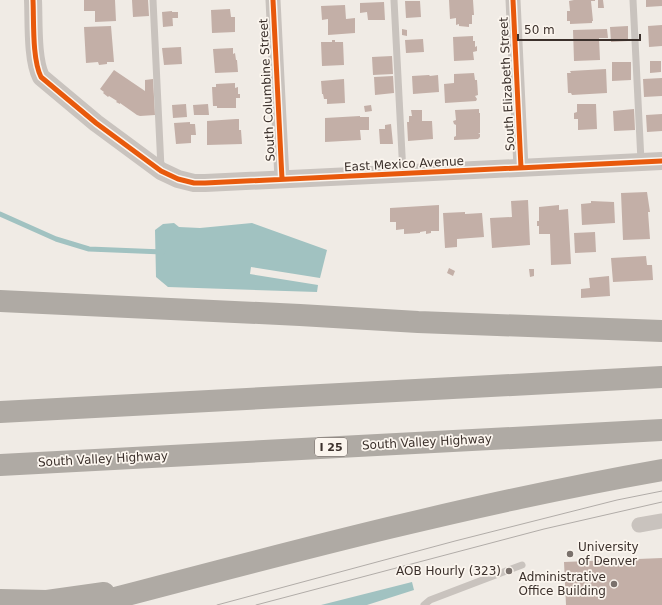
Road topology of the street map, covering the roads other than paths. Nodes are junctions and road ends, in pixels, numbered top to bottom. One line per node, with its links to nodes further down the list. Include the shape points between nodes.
1 (33, 0): 9 (street, East Mexico Avenue, via 36,50 42,77 96,123)
2 (153, 0): 9 (lane)
3 (273, 0): 12 (street, South Columbine Street)
4 (394, 0): 11 (lane)
5 (513, 0): 10 (street, South Elizabeth Street)
6 (633, 0): 8 (lane)
7 (662, 161): 8 (street, East Mexico Avenue)
8 (641, 162): 10 (street, East Mexico Avenue)
9 (156, 167): 12 (street, East Mexico Avenue, via 178,179 194,183)
10 (521, 168): 11 (street, East Mexico Avenue)
11 (403, 174): 12 (street, East Mexico Avenue)
12 (282, 179)
13 (0, 301): 14 (highway)
14 (60, 304): 15 (highway); 16 (highway)
15 (0, 309)
16 (662, 331)
17 (662, 377): 18 (highway)
18 (0, 412)
19 (662, 430): 20 (highway, South Valley Highway / I 25)
20 (0, 465)
21 (662, 470): 24 (highway, via 531,496)
22 (662, 521): 23 (street)
23 (639, 525)
24 (283, 553): 26 (highway, via 86,596 47,602); 27 (highway)
25 (522, 566): 28 (lane, via 430,600)
26 (0, 600)
27 (89, 605)
28 (424, 605)

